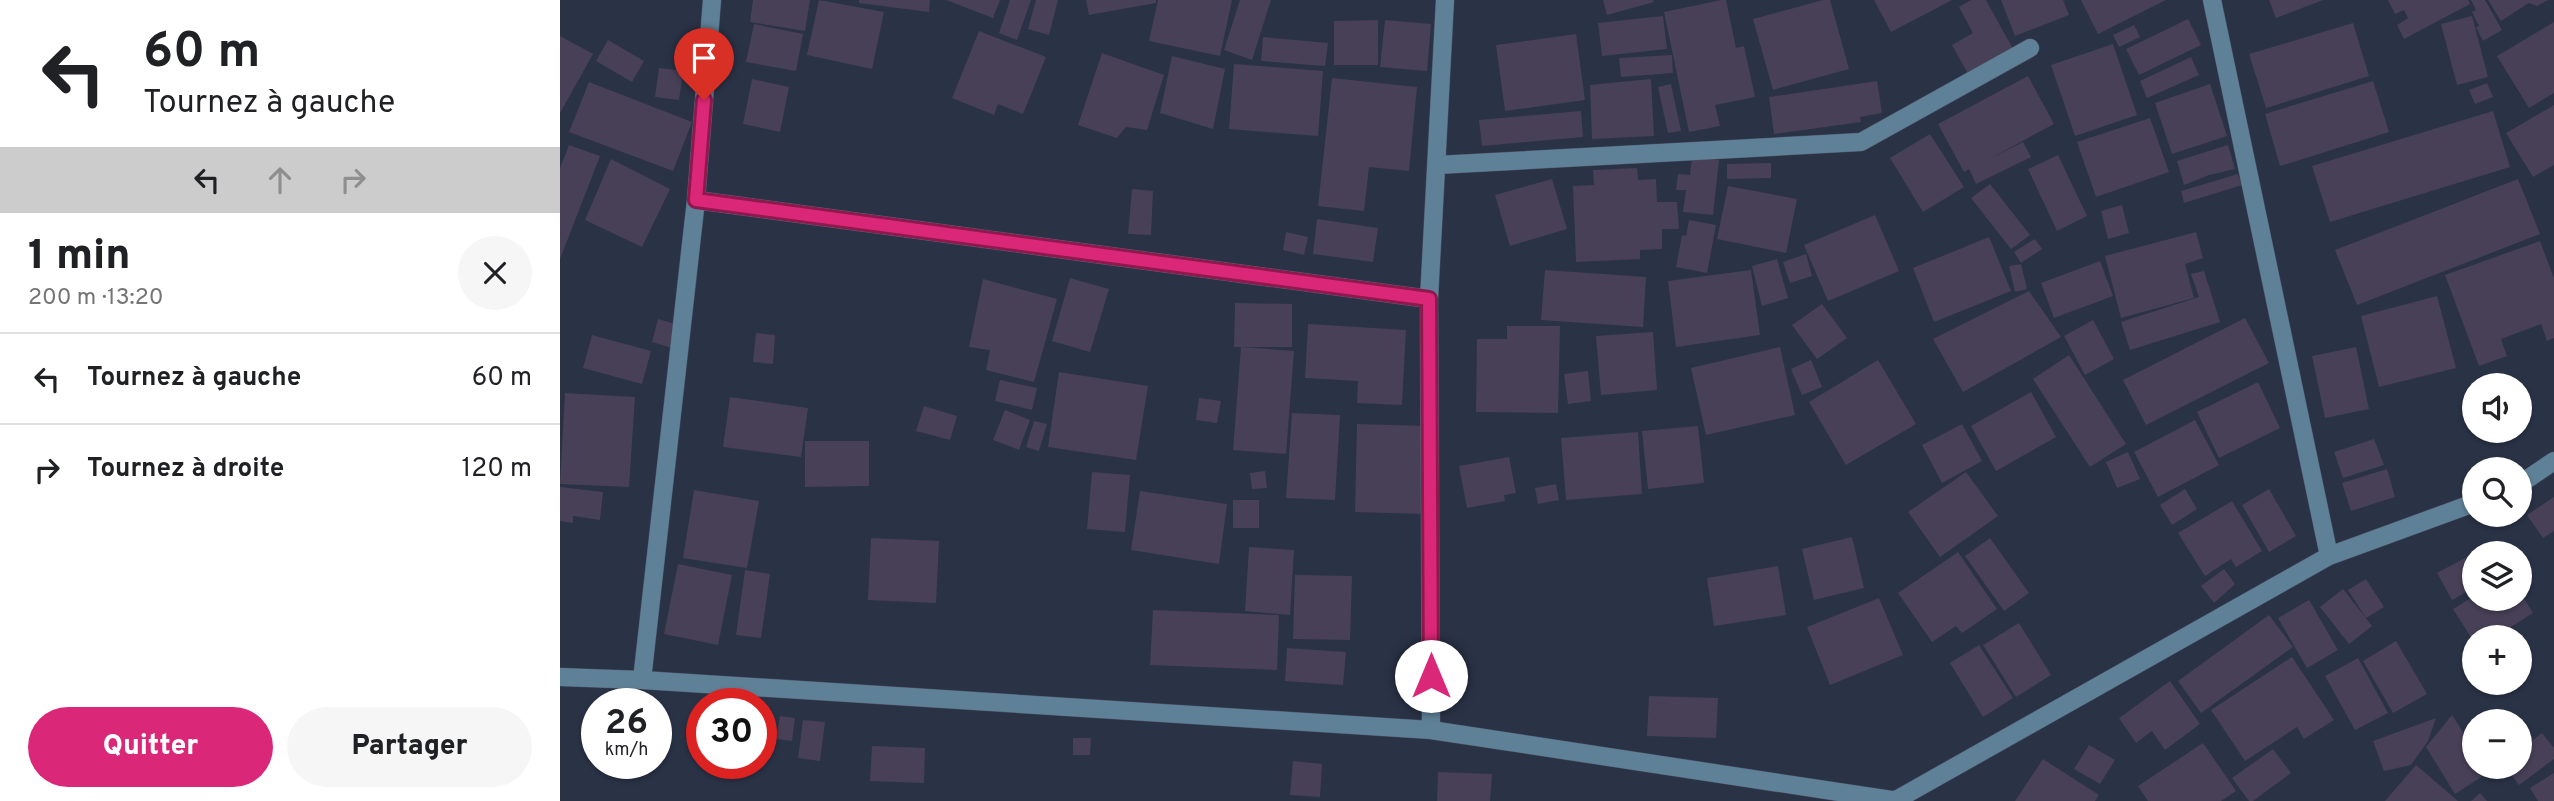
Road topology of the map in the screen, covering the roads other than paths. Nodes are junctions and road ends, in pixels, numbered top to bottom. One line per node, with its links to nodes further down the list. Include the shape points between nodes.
1 (712, 0): 6 (street)
2 (1445, 0): 5 (street)
3 (2212, 0): 11 (street)
4 (2030, 48): 5 (street, via 1861,142)
5 (1437, 165): 7 (street)
6 (696, 200): 7 (street); 13 (street)
7 (1429, 299): 14 (street)
8 (2554, 461): 9 (street)
9 (2532, 476)
10 (2462, 507): 11 (street)
11 (2329, 556): 15 (street)
12 (560, 677): 13 (street)
13 (642, 680): 14 (street)
14 (1431, 730): 15 (street)
15 (1897, 800)

